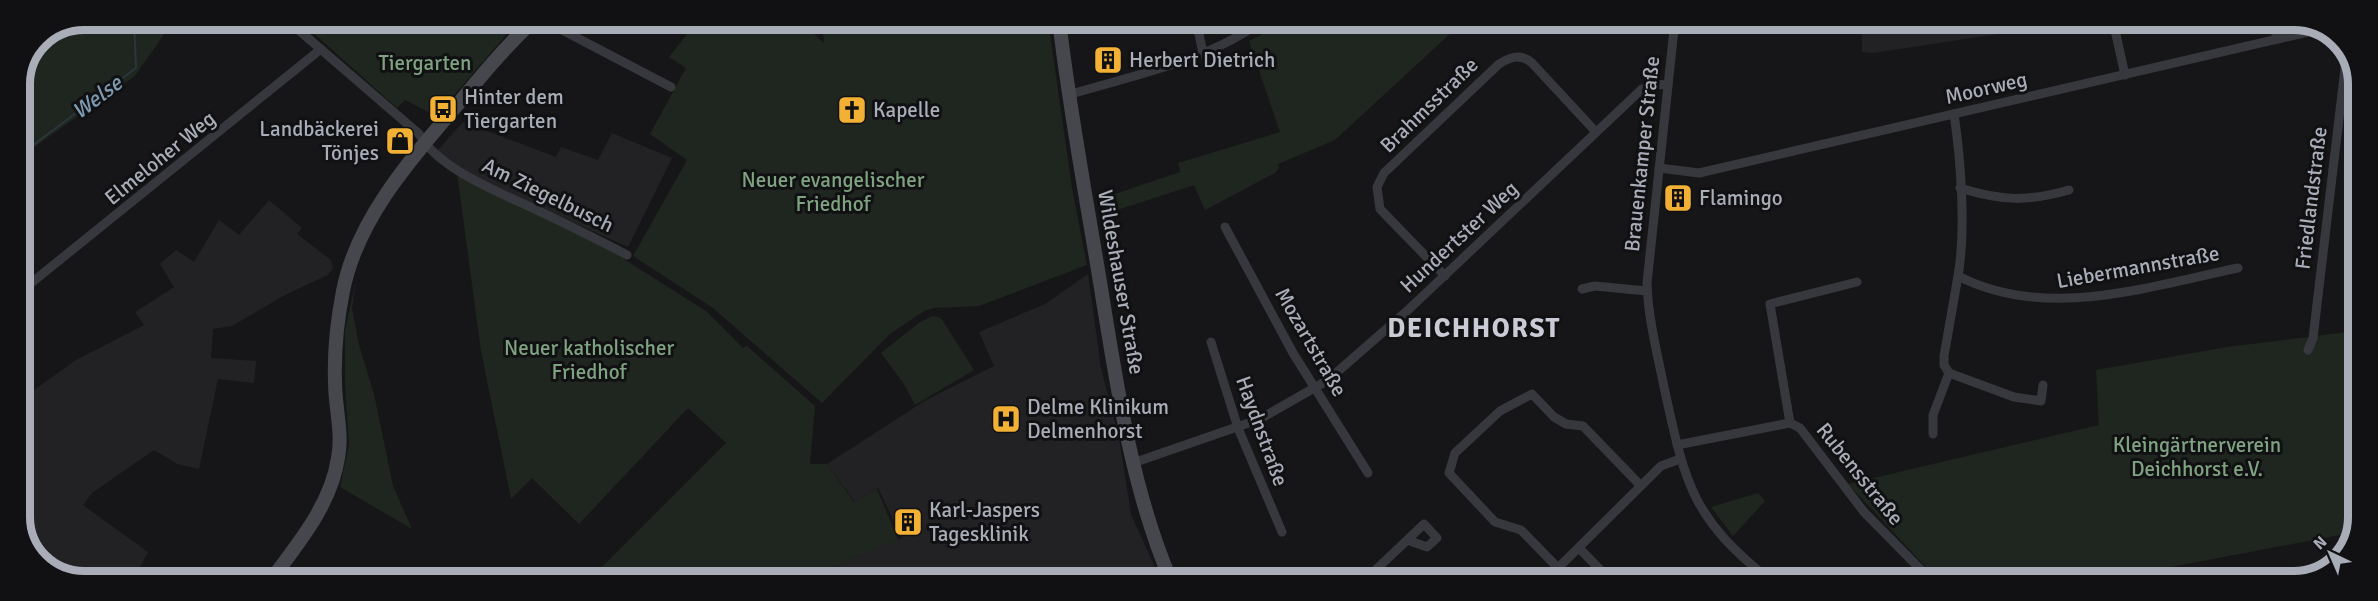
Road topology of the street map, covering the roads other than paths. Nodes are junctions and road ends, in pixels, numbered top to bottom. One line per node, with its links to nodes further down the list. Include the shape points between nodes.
1 (299, 30): 12 (street)
2 (524, 30): 21 (main road)
3 (562, 30): 17 (street)
4 (1060, 30): 18 (main road, Wildeshauser Straße)
5 (1198, 30): 13 (street)
6 (1250, 30): 13 (street)
7 (1674, 30): 16 (street, Brauenkamper Straße)
8 (2116, 30): 15 (street)
9 (2274, 30): 11 (street)
10 (2308, 32): 11 (street, Moorweg)
11 (2278, 39): 15 (street, Moorweg)
12 (321, 49): 21 (street, via 420,134); 31 (street, Elmeloher Weg)
13 (1203, 53): 18 (street)
14 (2344, 65): 35 (street, Friedlandstraße, via 2313,338)
15 (2124, 75): 19 (street, Moorweg)
16 (1668, 85): 20 (street, Hundertster Weg, via 1653,84 1642,89); 22 (street, Brauenkamper Straße)
17 (671, 87)
18 (1068, 95): 44 (main road, Wildeshauser Straße)
19 (1954, 114): 22 (street, Moorweg, via 1699,173); 23 (street)
20 (1596, 132): 28 (street, Hundertster Weg); 28 (street, Brahmsstraße, via 1532,63 1515,57 1499,64 1408,150 1379,179 1377,200 1380,208)
21 (424, 145): 26 (street, Am Ziegelbusch, via 477,183); 50 (main road, via 369,221 348,272 337,332 335,380 340,438 333,481 311,524)
22 (1659, 168): 33 (street, Brauenkamper Straße)
23 (1960, 188): 24 (street, via 2013,200); 29 (street)
24 (2069, 190)
25 (1225, 227): 38 (street, Mozartstraße, via 1293,353)
26 (627, 255)
27 (2238, 268): 29 (street, Liebermannstraße, via 2114,293 2045,300 2000,294)
28 (1445, 276): 38 (street, Hundertster Weg, via 1355,360)
29 (1958, 276): 36 (street, via 1944,356)
30 (1857, 282): 39 (street, via 1770,304)
31 (30, 284)
32 (1582, 289): 33 (street, via 1595,286)
33 (1647, 291): 42 (street, Brauenkamper Straße, via 1648,312)
34 (1211, 342): 40 (street, Haydnstraße)
35 (2308, 350)
36 (1948, 373): 37 (street, via 1977,385 2041,401); 41 (street, via 1933,415)
37 (2043, 386)
38 (1317, 388): 40 (street, Hundertster Weg); 45 (street, Mozartstraße)
39 (1790, 423): 42 (street, Rubensstraße); 55 (street, Rubensstraße, via 1800,428 1864,512)
40 (1238, 428): 44 (street, Hundertster Weg); 47 (street, Haydnstraße)
41 (1933, 434)
42 (1677, 445): 43 (street, Brauenkamper Straße)
43 (1680, 459): 46 (street, via 1661,466); 54 (street, Brauenkamper Straße, via 1690,489 1720,537)
44 (1133, 463): 51 (main road, Wildeshauser Straße, via 1149,525)
45 (1368, 473)
46 (1641, 486): 49 (street); 49 (street, via 1583,426 1560,420 1532,394 1500,411 1455,453 1449,473 1495,522 1521,530 1558,568)
47 (1282, 532)
48 (1407, 540): 52 (street)
49 (1579, 548): 53 (street)
50 (277, 571)
51 (1167, 571)
52 (1374, 571)
53 (1601, 571)
54 (1759, 571)
55 (1922, 571)

